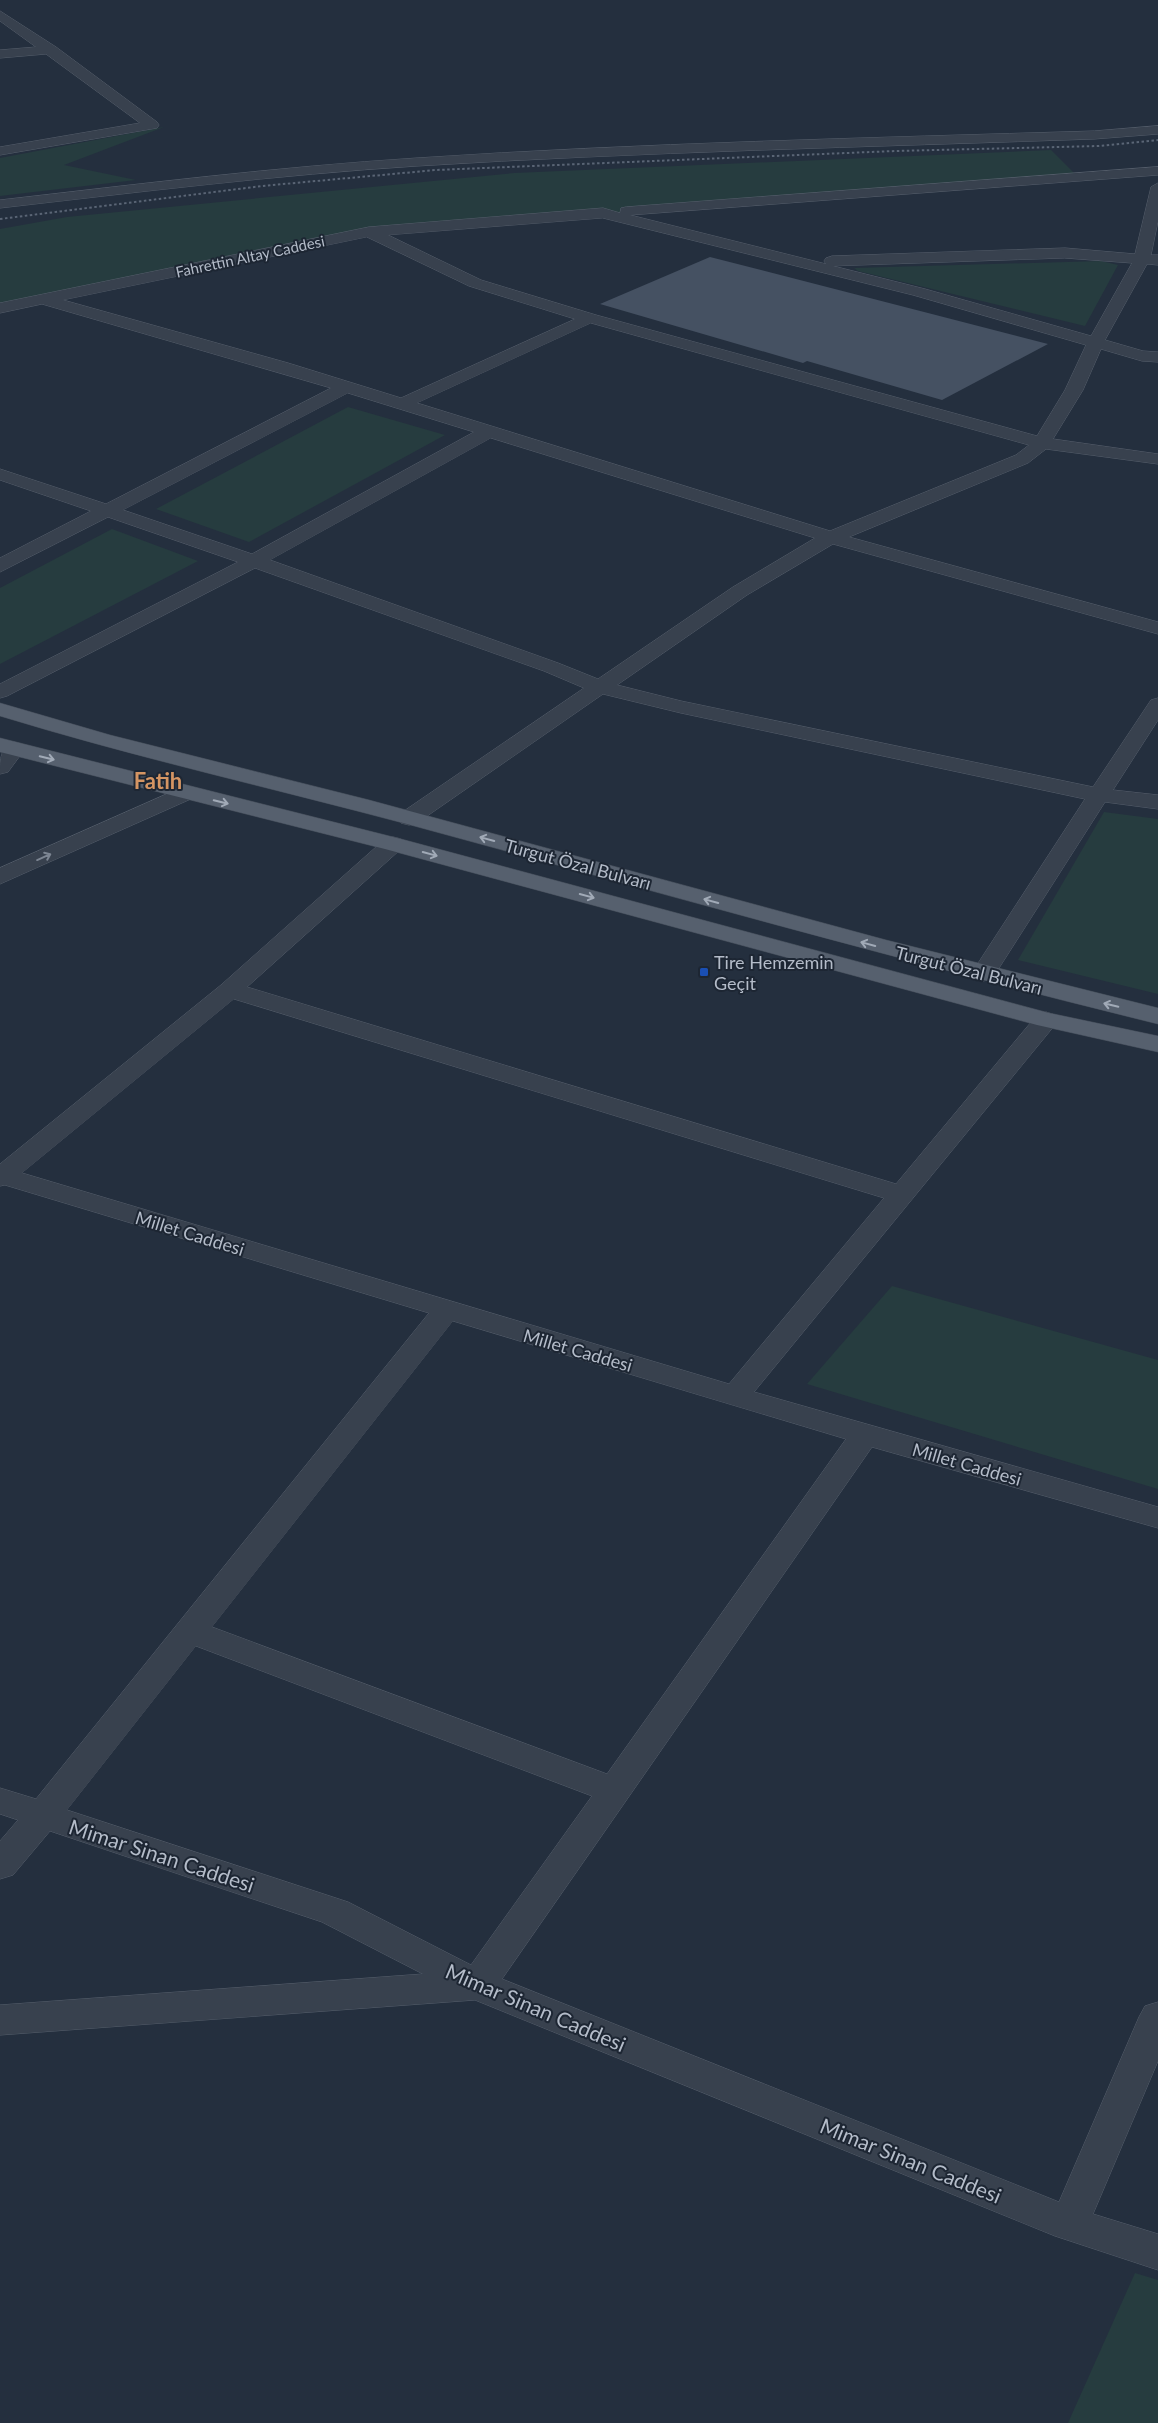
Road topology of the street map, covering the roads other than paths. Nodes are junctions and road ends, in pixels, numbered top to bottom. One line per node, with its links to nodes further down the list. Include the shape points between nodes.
1 (0, 15): 2 (street)
2 (51, 50): 3 (street); 5 (street, via 152,125)
3 (0, 54)
4 (1158, 130): 8 (street, via 414,162 219,179)
5 (0, 152)
6 (1158, 172): 9 (street, Fahrettin Altay Caddesi)
7 (1158, 187): 11 (street)
8 (0, 204)
9 (603, 213): 10 (street, Fahrettin Altay Caddesi); 12 (street)
10 (369, 232): 13 (street, Fahrettin Altay Caddesi); 15 (street, via 475,283)
11 (1150, 259): 12 (street, via 1065,253); 16 (street)
12 (798, 263): 16 (street, via 919,292)
13 (42, 299): 14 (street, Fahrettin Altay Caddesi); 18 (street)
14 (0, 308)
15 (590, 318): 19 (street); 21 (street)
16 (1096, 342): 17 (street, via 1142,356); 21 (street, via 1074,390)
17 (1158, 357)
18 (346, 387): 19 (street); 24 (street)
19 (402, 404): 20 (street)
20 (490, 432): 25 (street); 26 (street)
21 (1042, 443): 22 (street); 25 (street, via 1022,459)
22 (1158, 459)
23 (0, 474): 24 (street)
24 (108, 510): 26 (street); 27 (street)
25 (831, 537): 28 (street); 29 (street, via 740,591)
26 (254, 561): 29 (street); 30 (street)
27 (0, 566)
28 (1158, 628)
29 (599, 687): 35 (street); 37 (street)
30 (0, 692)
31 (1158, 704): 35 (street)
32 (0, 709): 37 (main road, Turgut Özal Bulvarı, via 68,731)
33 (5, 753): 34 (main road, Turgut Özal Bulvarı, one-way to 34)
34 (184, 793): 38 (main road, Turgut Özal Bulvarı, one-way to 38); 39 (street, one-way to 34)
35 (1100, 795): 36 (street); 40 (street)
36 (1158, 802)
37 (409, 818): 40 (main road, Turgut Özal Bulvarı, one-way to 37)
38 (393, 844): 41 (street); 43 (main road, Turgut Özal Bulvarı, one-way to 43)
39 (0, 877)
40 (983, 974): 42 (main road, Turgut Özal Bulvarı, one-way to 40)
41 (230, 990): 45 (street); 46 (street)
42 (1158, 1016)
43 (1046, 1020): 44 (main road, Turgut Özal Bulvarı); 46 (street)
44 (1158, 1044)
45 (1, 1176): 47 (street, Millet Caddesi)
46 (903, 1195): 48 (street)
47 (446, 1311): 48 (street, Millet Caddesi); 51 (street)
48 (735, 1396): 49 (street, Millet Caddesi)
49 (865, 1436): 50 (street, Millet Caddesi); 52 (street)
50 (1158, 1518)
51 (190, 1631): 52 (street); 54 (street)
52 (615, 1791): 56 (street)
53 (0, 1801): 54 (street, Mimar Sinan Caddesi)
54 (42, 1815): 55 (street); 56 (street, Mimar Sinan Caddesi, via 335,1912)
55 (0, 1864)
56 (477, 1985): 58 (street); 59 (street, Mimar Sinan Caddesi)
57 (1158, 2017): 59 (street)
58 (0, 2020)
59 (1069, 2224): 60 (street, Mimar Sinan Caddesi)
60 (1158, 2252)

